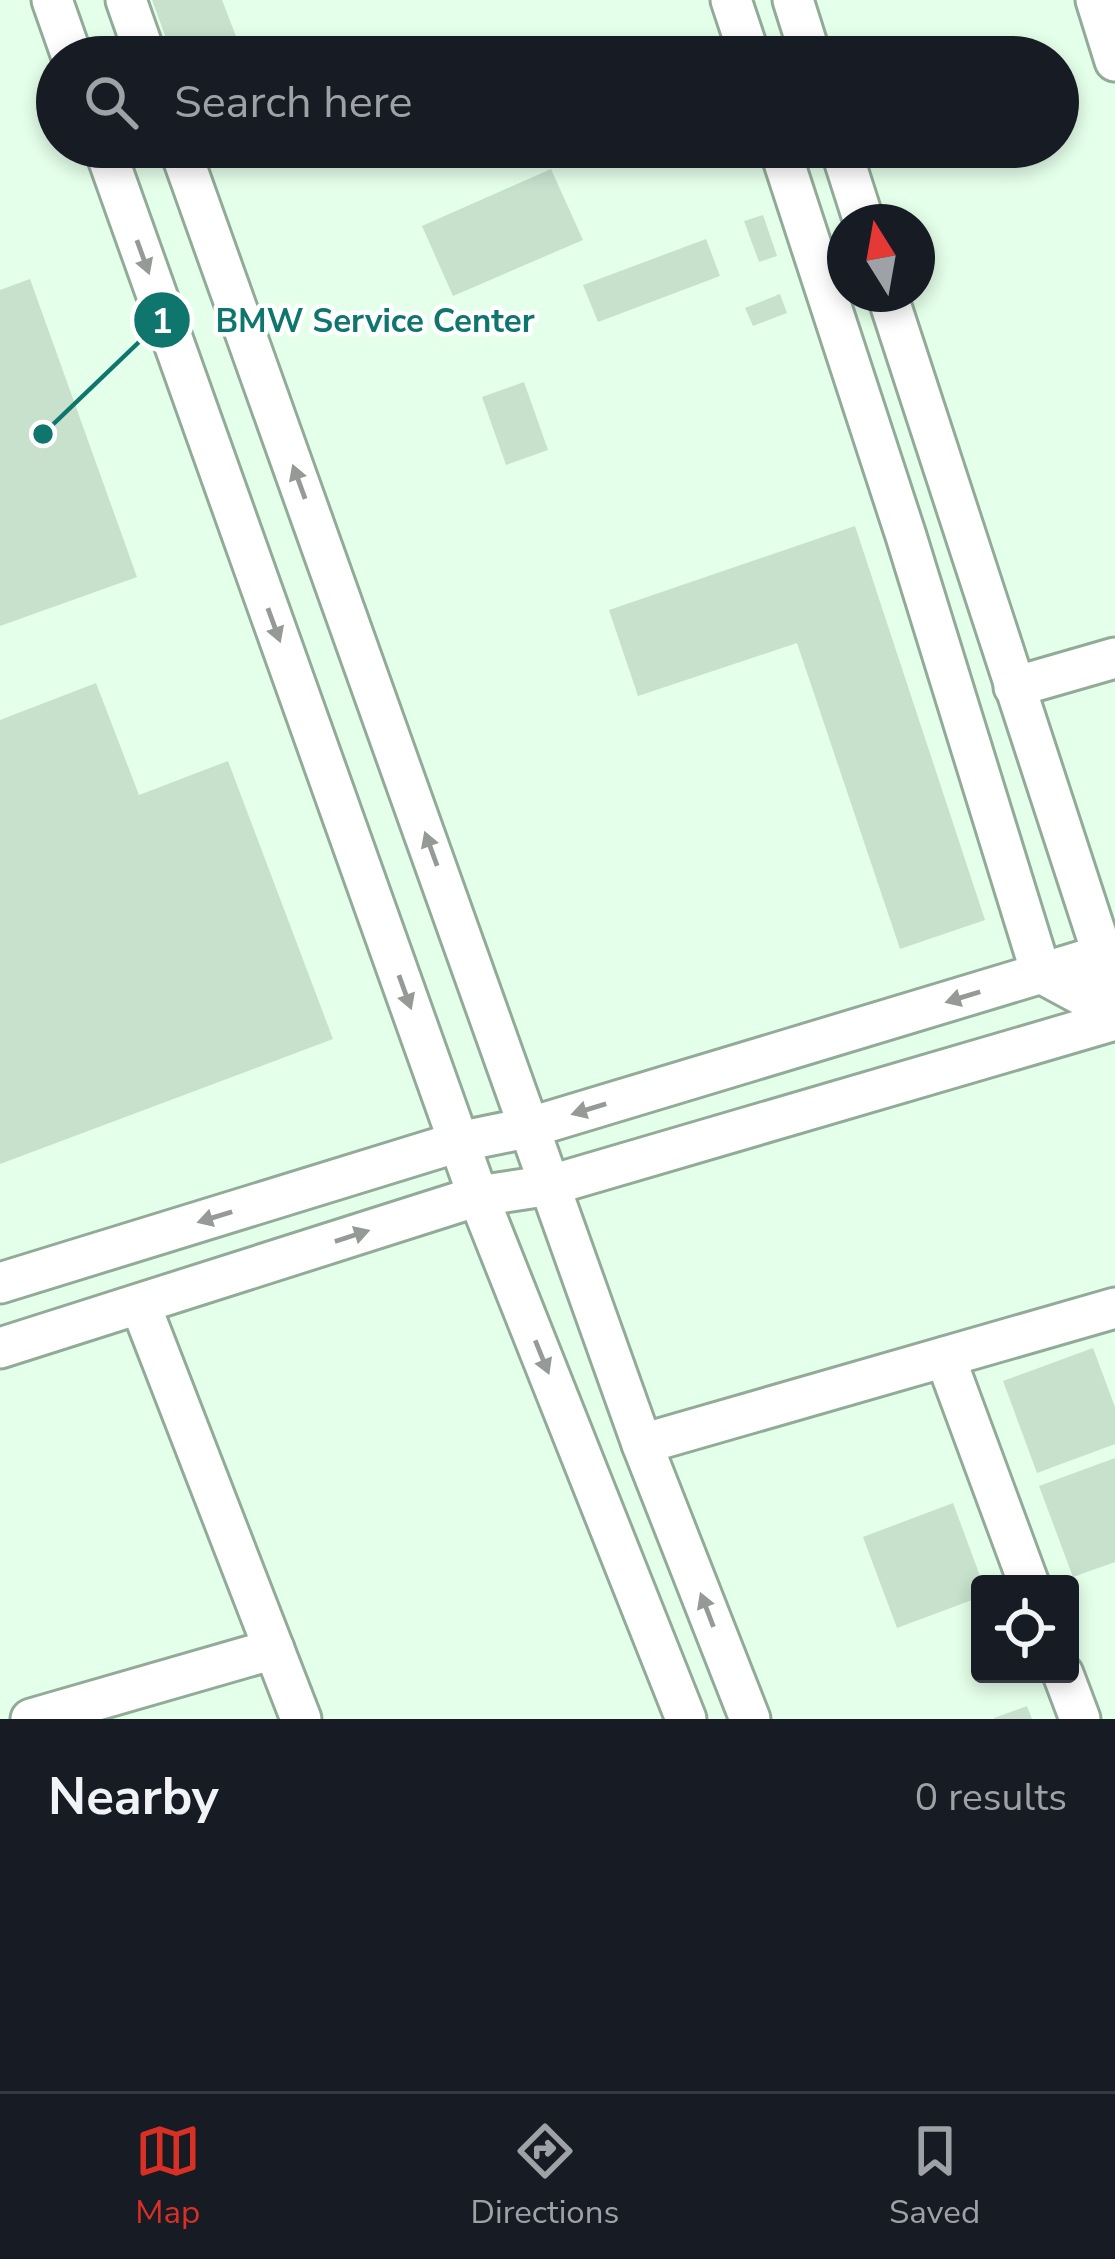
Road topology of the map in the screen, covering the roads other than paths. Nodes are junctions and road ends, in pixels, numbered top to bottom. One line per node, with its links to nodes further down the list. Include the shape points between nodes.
1 (52, 0): 6 (street)
2 (126, 0): 7 (street)
3 (731, 0): 8 (street)
4 (793, 0): 9 (street)
5 (1096, 0): 10 (street)
6 (65, 36)
7 (139, 36)
8 (743, 36)
9 (804, 36)
10 (1115, 61)
11 (111, 168): 23 (street, one-way to 23)
12 (186, 168): 22 (street, one-way to 12)
13 (786, 168): 20 (street)
14 (847, 168): 15 (street)
15 (858, 204)
16 (893, 312): 18 (street)
17 (1115, 658): 18 (street)
18 (1014, 687): 19 (street)
19 (1111, 966): 20 (street)
20 (1041, 973): 21 (street); 22 (street, one-way to 22)
21 (1115, 1016): 24 (street)
22 (531, 1127): 23 (street); 24 (street)
23 (458, 1142): 25 (street); 26 (street, one-way to 26)
24 (551, 1185): 25 (street); 31 (street)
25 (478, 1196): 27 (street, one-way to 25); 37 (street, one-way to 37)
26 (0, 1283)
27 (140, 1304): 29 (street); 33 (street)
28 (1115, 1308): 30 (street)
29 (0, 1348)
30 (945, 1357): 31 (street); 32 (street)
31 (642, 1444): 38 (street, one-way to 31)
32 (1026, 1575)
33 (274, 1649): 35 (street); 36 (street)
34 (1066, 1683): 39 (street)
35 (31, 1719)
36 (301, 1719)
37 (686, 1719)
38 (750, 1719)
39 (1080, 1719)

